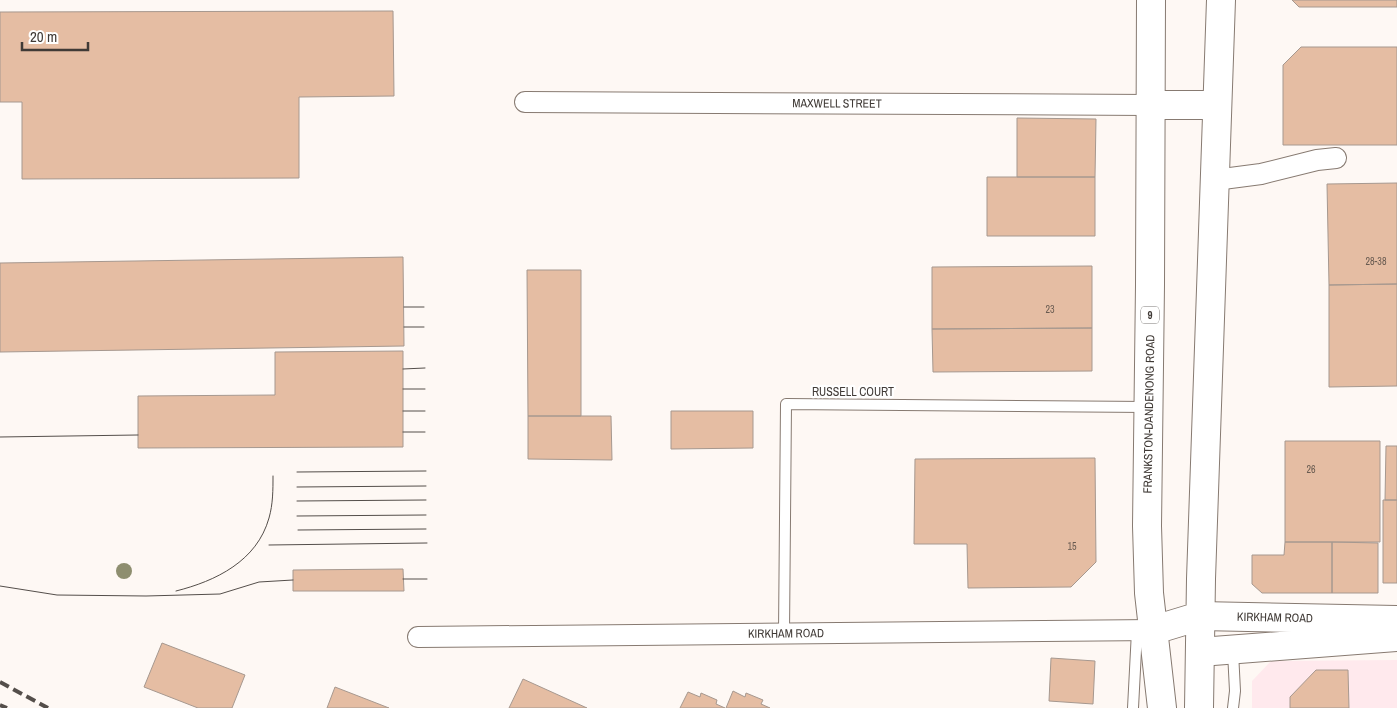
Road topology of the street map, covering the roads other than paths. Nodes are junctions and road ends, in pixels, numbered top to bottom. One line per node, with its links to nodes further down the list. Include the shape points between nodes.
1 (1151, 0): 4 (main road, FRANKSTON-DANDENONG ROAD / 9)
2 (1220, 0): 5 (main road)
3 (526, 102): 4 (street, MAXWELL STREET)
4 (1150, 105): 5 (main road); 8 (main road, FRANKSTON-DANDENONG ROAD / 9)
5 (1217, 105): 7 (main road)
6 (1336, 158): 7 (street)
7 (1215, 180): 11 (main road)
8 (1148, 406): 10 (main road, FRANKSTON-DANDENONG ROAD / 9); 13 (lane, RUSSELL COURT, via 786,404)
9 (1397, 620): 11 (main road, KIRKHAM ROAD)
10 (1146, 630): 11 (main road, KIRKHAM ROAD); 13 (street, KIRKHAM ROAD); 17 (lane); 18 (main road, FRANKSTON-DANDENONG ROAD / 9)
11 (1203, 632): 16 (main road); 19 (main road)
12 (1328, 632): 15 (lane)
13 (784, 633): 14 (street, KIRKHAM ROAD)
14 (418, 636)
15 (1397, 636): 16 (main road)
16 (1233, 650): 20 (lane)
17 (1133, 708)
18 (1162, 708)
19 (1199, 708)
20 (1233, 708)

